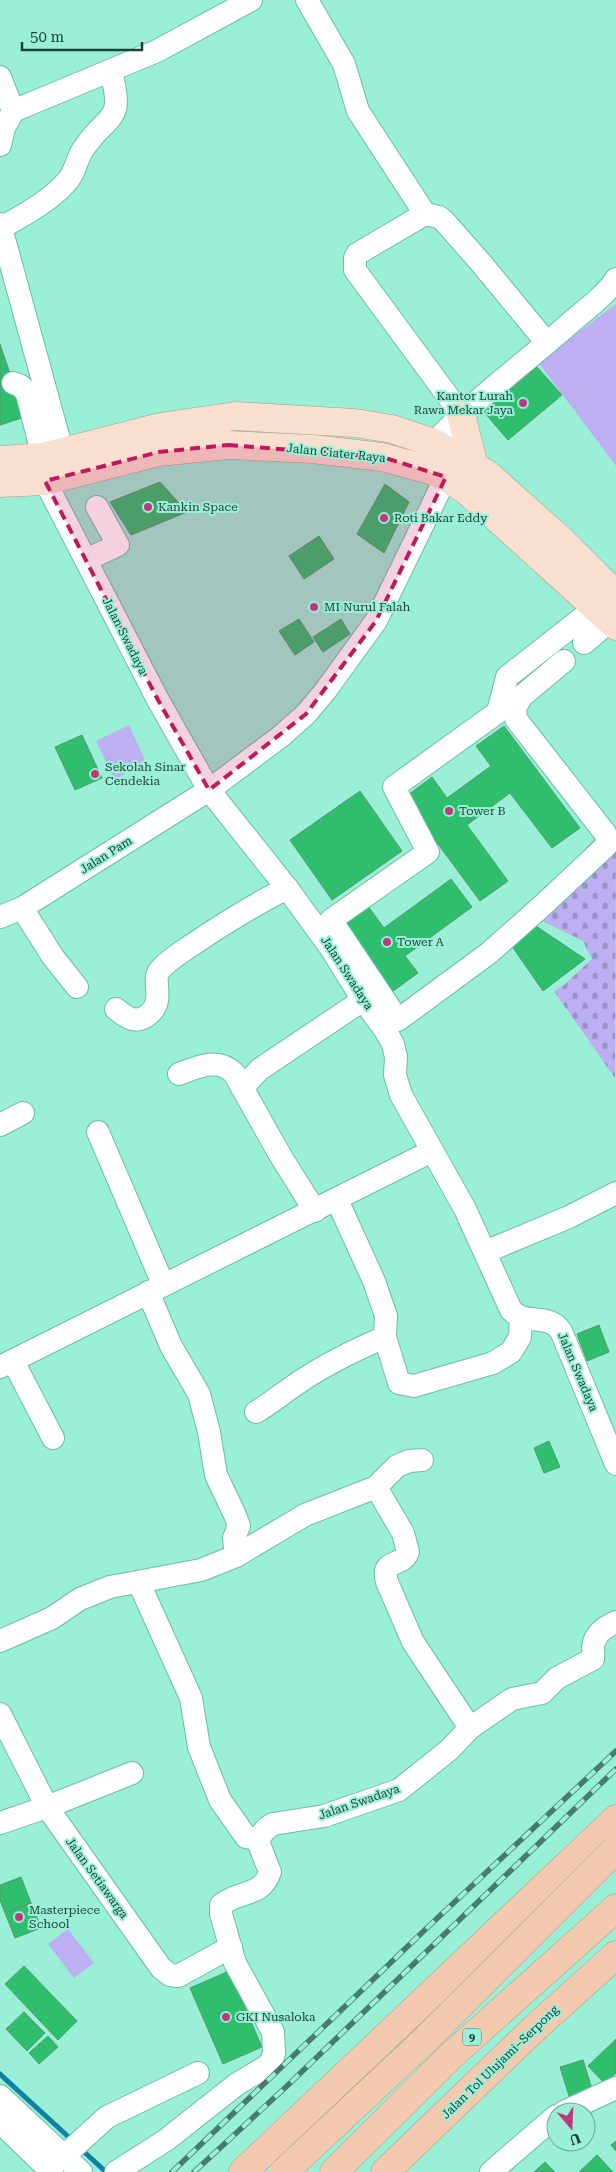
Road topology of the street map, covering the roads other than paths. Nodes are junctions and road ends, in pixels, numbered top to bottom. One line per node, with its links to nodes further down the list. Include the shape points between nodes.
1 (251, 0): 3 (street, via 185,37)
2 (307, 0): 7 (street, via 344,64 358,111)
3 (111, 72): 5 (street); 8 (street, via 118,96 117,106 84,147 70,177 34,209)
4 (0, 77): 5 (street)
5 (13, 112): 6 (street)
6 (0, 144)
7 (425, 214): 10 (street, via 439,217 444,222 482,263); 12 (street, via 358,254 355,270)
8 (0, 226): 14 (street)
9 (616, 279): 10 (street)
10 (547, 344): 12 (street)
11 (13, 382): 14 (street, via 27,394)
12 (461, 414): 13 (street); 15 (main road)
13 (434, 443): 14 (main road, Jalan Ciater Raya, via 392,429 235,416 160,427); 15 (main road, Jalan Ciater Raya)
14 (50, 464): 16 (main road, Jalan Ciater Raya); 17 (main road, Jalan Ciater Raya, via 228,445 313,449 382,457 410,463); 19 (street, Jalan Swadaya)
15 (474, 466): 20 (main road, Jalan Ciater Raya, via 547,527)
16 (8, 472)
17 (446, 477): 20 (main road, Jalan Ciater Raya, via 485,506); 23 (street, Jalan Pam, via 376,621 326,690 280,738)
18 (97, 507): 19 (street, via 118,545)
19 (86, 560): 23 (street, Jalan Swadaya, via 158,700)
20 (609, 612): 21 (street); 22 (street, via 507,677 498,712 394,787 428,852 331,920 398,1020 489,953 606,846 605,833 516,719 515,708 522,696)
21 (584, 643)
22 (564, 661)
23 (210, 790): 24 (street, Jalan Swadaya); 25 (street, Jalan Pam)
24 (287, 888): 28 (street, Jalan Swadaya); 29 (street, via 232,918 158,972 159,991 150,1014 129,1020)
25 (22, 908): 26 (street, Jalan Pam); 27 (street, via 53,958)
26 (0, 917)
27 (77, 988)
28 (363, 1000): 31 (street, via 260,1069); 35 (street, Jalan Swadaya, via 393,1044 395,1075 401,1094)
29 (116, 1009)
30 (179, 1074): 31 (street, via 202,1065 220,1065 234,1073)
31 (242, 1088): 38 (street)
32 (23, 1113): 33 (street)
33 (0, 1125)
34 (98, 1132): 40 (street)
35 (432, 1151): 37 (street); 39 (street, Jalan Swadaya, via 466,1209)
36 (616, 1193): 39 (street, via 570,1218)
37 (337, 1200): 38 (street); 42 (street, via 374,1281 386,1316)
38 (315, 1211): 40 (street)
39 (485, 1252): 41 (street, Jalan Swadaya, via 510,1310)
40 (156, 1288): 43 (street); 49 (street, via 172,1346 199,1394 216,1475 236,1515)
41 (521, 1317): 42 (street, via 520,1337 511,1352 494,1363 414,1386 399,1383); 47 (street, Jalan Swadaya, via 549,1321 561,1331)
42 (385, 1337): 44 (street, via 346,1354)
43 (6, 1364): 45 (street)
44 (256, 1412)
45 (53, 1438)
46 (422, 1460): 48 (street, via 397,1466)
47 (616, 1464)
48 (376, 1487): 49 (street, via 305,1515); 54 (street, via 403,1533 408,1552 405,1558 386,1569 387,1582 414,1642)
49 (236, 1556): 50 (street, via 201,1570)
50 (139, 1583): 52 (street, via 110,1587 80,1599 52,1618); 59 (street, via 191,1698 199,1747 220,1800 246,1837)
51 (616, 1622): 54 (street, Jalan Swadaya, via 605,1627 596,1638 593,1659 557,1678 542,1693 512,1699)
52 (0, 1641)
53 (0, 1714): 56 (street, Jalan Setiawarga)
54 (470, 1728): 59 (street, Jalan Swadaya, via 449,1750 399,1790 324,1816 274,1824)
55 (132, 1773): 56 (street)
56 (47, 1807): 58 (street); 63 (street, Jalan Setiawarga, via 161,1968 170,1975 178,1976)
57 (616, 1819): 66 (highway)
58 (0, 1823)
59 (257, 1839): 63 (street, via 270,1872 267,1882 258,1890 221,1905)
60 (616, 1849): 76 (highway, bridge, via 423,2042)
61 (616, 1865): 66 (highway)
62 (616, 1908): 77 (highway, 9, via 454,2053)
63 (231, 1947): 74 (street, via 246,1986 273,2032 272,2060 166,2140)
64 (616, 1955): 78 (highway, Jalan Tol Ulujami–Serpong)
65 (198, 2073): 72 (street, via 107,2118)
66 (335, 2086): 75 (highway)
67 (616, 2088): 69 (street)
68 (0, 2096): 72 (street)
69 (586, 2102)
70 (0, 2122): 72 (street)
71 (546, 2125): 79 (street)
72 (67, 2154): 73 (street)
73 (81, 2172)
74 (116, 2172)
75 (243, 2172)
76 (284, 2172)
77 (334, 2172)
78 (385, 2172)
79 (491, 2172)

